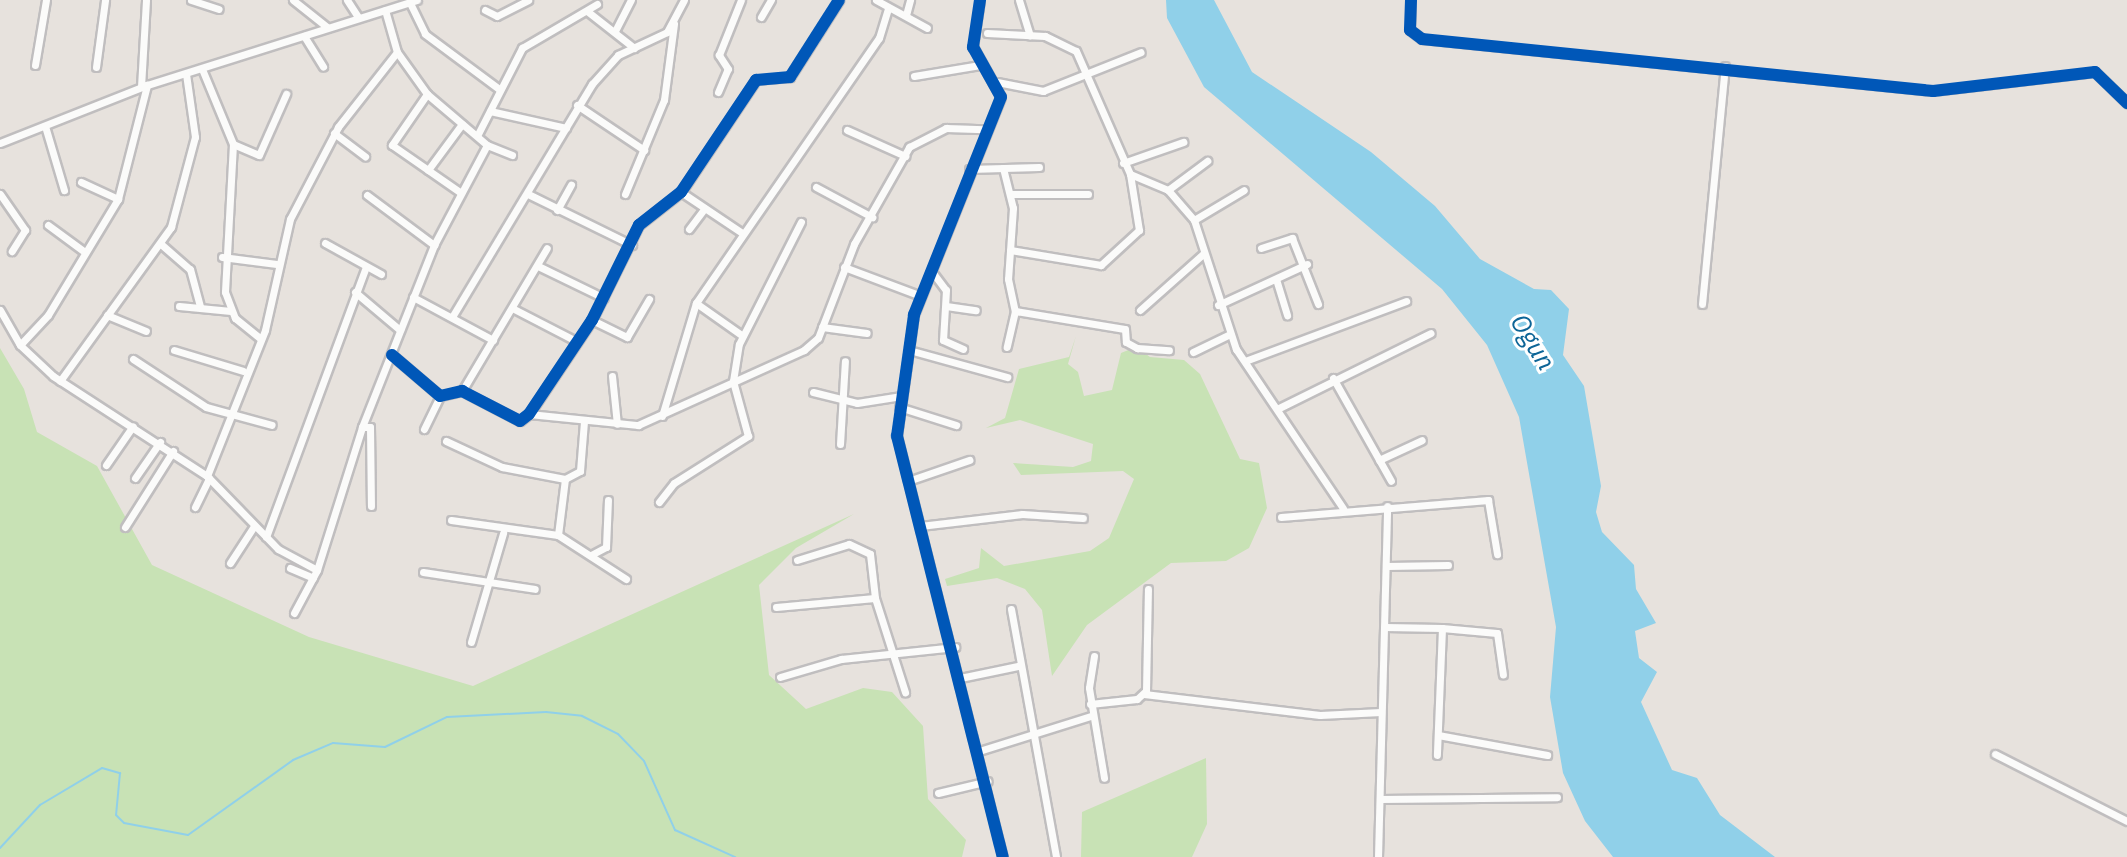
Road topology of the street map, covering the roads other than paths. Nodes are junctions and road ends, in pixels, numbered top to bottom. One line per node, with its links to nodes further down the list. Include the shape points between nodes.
1 (46, 0): 38 (street)
2 (105, 0): 41 (street)
3 (146, 0): 48 (street)
4 (191, 0): 20 (street)
5 (293, 0): 29 (street)
6 (347, 0): 26 (street)
7 (528, 0): 23 (street, via 497,16)
8 (631, 0): 31 (street)
9 (684, 0): 28 (street)
10 (741, 0): 50 (street, via 719,55 728,69)
11 (771, 0): 27 (street)
12 (839, 0): 84 (street, via 790,77 756,80 736,103)
13 (876, 0): 21 (street)
14 (910, 0): 25 (street)
15 (980, 0): 39 (street, via 973,47)
16 (1019, 0): 33 (street)
17 (1411, 0): 40 (street, via 1410,30 1422,39)
18 (413, 1): 22 (street); 49 (street, via 425,34)
19 (597, 4): 24 (street)
20 (219, 9)
21 (888, 9): 25 (street); 100 (street, via 879,38)
22 (385, 10): 26 (street); 36 (street)
23 (485, 10)
24 (587, 11): 31 (street); 49 (street, via 529,40)
25 (906, 15): 30 (street)
26 (358, 17): 29 (street)
27 (761, 17)
28 (674, 22): 35 (street); 67 (street, via 664,100)
29 (327, 27): 34 (street)
30 (927, 28)
31 (615, 31): 35 (street)
32 (987, 33): 33 (street)
33 (1030, 35): 45 (street, via 1076,51)
34 (304, 36): 42 (street); 43 (street)
35 (634, 48): 54 (street, via 611,59)
36 (397, 52): 52 (street); 61 (street)
37 (1141, 52): 45 (street)
38 (35, 65)
39 (980, 65): 46 (street); 47 (street)
40 (1725, 66): 53 (street, via 1933,91 2095,72); 128 (street)
41 (96, 67)
42 (323, 67)
43 (202, 69): 44 (street); 65 (street)
44 (186, 74): 48 (street); 102 (street, via 195,137 187,185)
45 (1084, 75): 47 (street, via 1043,91); 72 (street)
46 (914, 76)
47 (997, 82): 59 (street, via 1001,97)
48 (144, 86): 57 (street); 92 (street)
49 (499, 89): 55 (street)
50 (718, 92)
51 (286, 94): 65 (street, via 259,155)
52 (427, 94): 56 (street); 76 (street, via 392,142)
53 (2127, 103)
54 (577, 105): 58 (street); 67 (street)
55 (490, 111): 58 (street); 62 (street)
56 (462, 124): 62 (street); 76 (street)
57 (45, 126): 64 (street); 81 (street)
58 (566, 128): 87 (street)
59 (984, 129): 70 (street, via 946,128 913,143); 75 (street)
60 (847, 130): 70 (street)
61 (334, 133): 69 (street); 112 (street)
62 (478, 134): 66 (street)
63 (1183, 142): 72 (street)
64 (0, 143)
65 (233, 144): 111 (street)
66 (487, 145): 68 (street); 85 (street)
67 (644, 150): 88 (street)
68 (512, 155)
69 (365, 156)
70 (905, 156): 95 (street)
71 (1207, 161): 82 (street)
72 (1123, 163): 77 (street)
73 (1039, 167): 74 (street)
74 (1003, 168): 75 (street); 89 (street)
75 (969, 169): 117 (street)
76 (428, 170): 85 (street)
77 (1130, 174): 82 (street); 108 (street, via 1139,233 1104,264)
78 (81, 182): 92 (street)
79 (571, 185): 94 (street)
80 (816, 187): 95 (street)
81 (64, 190)
82 (1168, 190): 96 (street)
83 (1244, 190): 96 (street)
84 (681, 192): 93 (street); 104 (street, via 639,225)
85 (461, 193): 103 (street)
86 (0, 194): 109 (street, via 25,230)
87 (528, 194): 94 (street); 141 (street)
88 (625, 194)
89 (1011, 194): 90 (street); 108 (street)
90 (1088, 194)
91 (367, 195): 103 (street)
92 (118, 199): 107 (street)
93 (705, 208): 99 (street); 100 (street)
94 (557, 210): 104 (street)
95 (872, 217): 116 (street)
96 (1194, 220): 110 (street)
97 (801, 222): 149 (street)
98 (48, 225): 107 (street)
99 (689, 229)
100 (742, 233): 126 (street)
101 (325, 243): 115 (street)
102 (162, 245): 132 (street, via 190,269); 139 (street)
103 (434, 245): 122 (street)
104 (632, 245): 123 (street)
105 (547, 248): 114 (street)
106 (1261, 248): 113 (street, via 1289,236)
107 (82, 250): 153 (street, via 48,315)
108 (1010, 250): 138 (street)
109 (12, 251)
110 (1203, 254): 129 (street); 136 (street)
111 (222, 257): 112 (street); 137 (street)
112 (277, 264): 150 (street)
113 (1307, 264): 119 (street); 127 (street)
114 (538, 266): 123 (street); 133 (street)
115 (366, 267): 118 (street); 120 (street)
116 (844, 267): 121 (street); 143 (street)
117 (933, 273): 121 (street); 131 (street, via 945,286)
118 (381, 274)
119 (1276, 279): 129 (street); 140 (street)
120 (355, 292): 144 (street); 214 (street)
121 (921, 296): 157 (street)
122 (413, 297): 141 (street); 144 (street)
123 (604, 298): 142 (street)
124 (649, 299): 142 (street, via 627,337)
125 (1406, 301): 163 (street)
126 (696, 303): 149 (street); 178 (street)
127 (1318, 304)
128 (1702, 304)
129 (1218, 305): 148 (street)
130 (179, 306): 132 (street)
131 (946, 306): 135 (street); 155 (street, via 943,338)
132 (200, 307): 137 (street)
133 (514, 309): 151 (street); 152 (street)
134 (0, 310): 153 (street)
135 (976, 310)
136 (1140, 310)
137 (231, 311): 150 (street)
138 (1015, 311): 154 (street); 158 (street, via 1125,329 1126,342 1142,351)
139 (107, 315): 145 (street); 168 (street)
140 (1287, 315)
141 (452, 317): 151 (street)
142 (592, 320): 152 (street)
143 (822, 327): 146 (street); 169 (street, via 804,350)
144 (400, 330): 160 (street)
145 (146, 331)
146 (867, 333)
147 (1431, 333): 167 (street)
148 (1230, 334): 159 (street); 163 (street)
149 (743, 336): 169 (street)
150 (261, 339): 164 (street)
151 (493, 340): 170 (street)
152 (576, 341): 177 (street)
153 (20, 345): 168 (street)
154 (1007, 347)
155 (963, 349)
156 (174, 350): 164 (street)
157 (909, 350): 166 (street); 173 (street)
158 (1169, 350)
159 (1193, 352)
160 (392, 355): 172 (street); 185 (street)
161 (133, 359): 179 (street)
162 (845, 361): 174 (street)
163 (1245, 361): 176 (street)
164 (243, 371): 179 (street)
165 (612, 376): 181 (street)
166 (1007, 377)
167 (1333, 378): 176 (street); 193 (street)
168 (60, 381): 184 (street)
169 (733, 381): 178 (street); 201 (street, via 748,436 674,483)
170 (462, 391): 172 (street); 177 (street, via 520,421)
171 (813, 392): 174 (street)
172 (440, 396): 186 (street)
173 (901, 396): 174 (street); 175 (street)
174 (840, 400): 190 (street)
175 (899, 407): 183 (street); 198 (street)
176 (1279, 408): 205 (street)
177 (529, 414): 180 (street)
178 (662, 416): 181 (street)
179 (232, 420): 182 (street); 195 (street)
180 (584, 421): 181 (street); 197 (street, via 580,471)
181 (617, 424)
182 (272, 425)
183 (956, 425)
184 (133, 426): 189 (street); 194 (street)
185 (362, 427): 202 (street, via 370,427); 222 (street)
186 (424, 429)
187 (1422, 440): 193 (street)
188 (446, 441): 197 (street, via 502,467)
189 (160, 442): 191 (street); 196 (street)
190 (840, 444)
191 (173, 451): 195 (street); 211 (street)
192 (969, 460): 198 (street)
193 (1379, 460): 199 (street)
194 (106, 465)
195 (208, 477): 204 (street); 209 (street)
196 (135, 478)
197 (565, 479): 213 (street)
198 (908, 481): 210 (street)
199 (1391, 481)
200 (608, 500): 216 (street, via 606,547)
201 (659, 502)
202 (371, 506)
203 (1387, 506): 205 (street); 215 (street, via 1488,500); 220 (street)
204 (195, 507)
205 (1343, 508): 206 (street)
206 (1281, 517)
207 (1083, 518): 210 (street, via 1022,514)
208 (451, 520): 212 (street)
209 (254, 526): 214 (street); 218 (street)
210 (920, 526): 236 (street)
211 (125, 527)
212 (503, 533): 213 (street); 226 (street)
213 (558, 535): 216 (street)
214 (266, 537): 222 (street)
215 (1497, 554)
216 (591, 555): 225 (street)
217 (797, 560): 229 (street, via 818,549 860,547 870,554)
218 (230, 563)
219 (1448, 565): 220 (street)
220 (1387, 566): 233 (street)
221 (290, 568): 224 (street)
222 (317, 570): 224 (street)
223 (423, 572): 226 (street)
224 (313, 578): 232 (street)
225 (626, 579)
226 (482, 586): 227 (street); 235 (street)
227 (535, 589)
228 (1148, 589): 244 (street)
229 (875, 598): 230 (street); 237 (street)
230 (776, 607)
231 (1011, 609): 239 (street)
232 (294, 613)
233 (1385, 627): 234 (street); 246 (street)
234 (1442, 628): 240 (street, via 1497,633); 249 (street)
235 (471, 642)
236 (955, 647): 237 (street); 242 (street)
237 (894, 653): 241 (street); 243 (street)
238 (1094, 656): 245 (street)
239 (1018, 666): 242 (street); 248 (street)
240 (1503, 675)
241 (780, 677)
242 (960, 678): 250 (street)
243 (905, 692)
244 (1144, 694): 245 (street); 246 (street, via 1320,715)
245 (1090, 704): 247 (street)
246 (1381, 712): 258 (street)
247 (1091, 716): 248 (street); 254 (street)
248 (1034, 735): 250 (street); 261 (street)
249 (1438, 735): 252 (street); 253 (street)
250 (979, 751): 255 (street)
251 (1995, 754): 259 (street)
252 (1437, 755)
253 (1547, 755)
254 (1104, 778)
255 (988, 781): 256 (street); 260 (street)
256 (938, 793)
257 (1557, 797): 258 (street)
258 (1380, 799): 262 (street)
259 (2127, 821)
260 (1003, 857)
261 (1056, 857)
262 (1378, 857)

